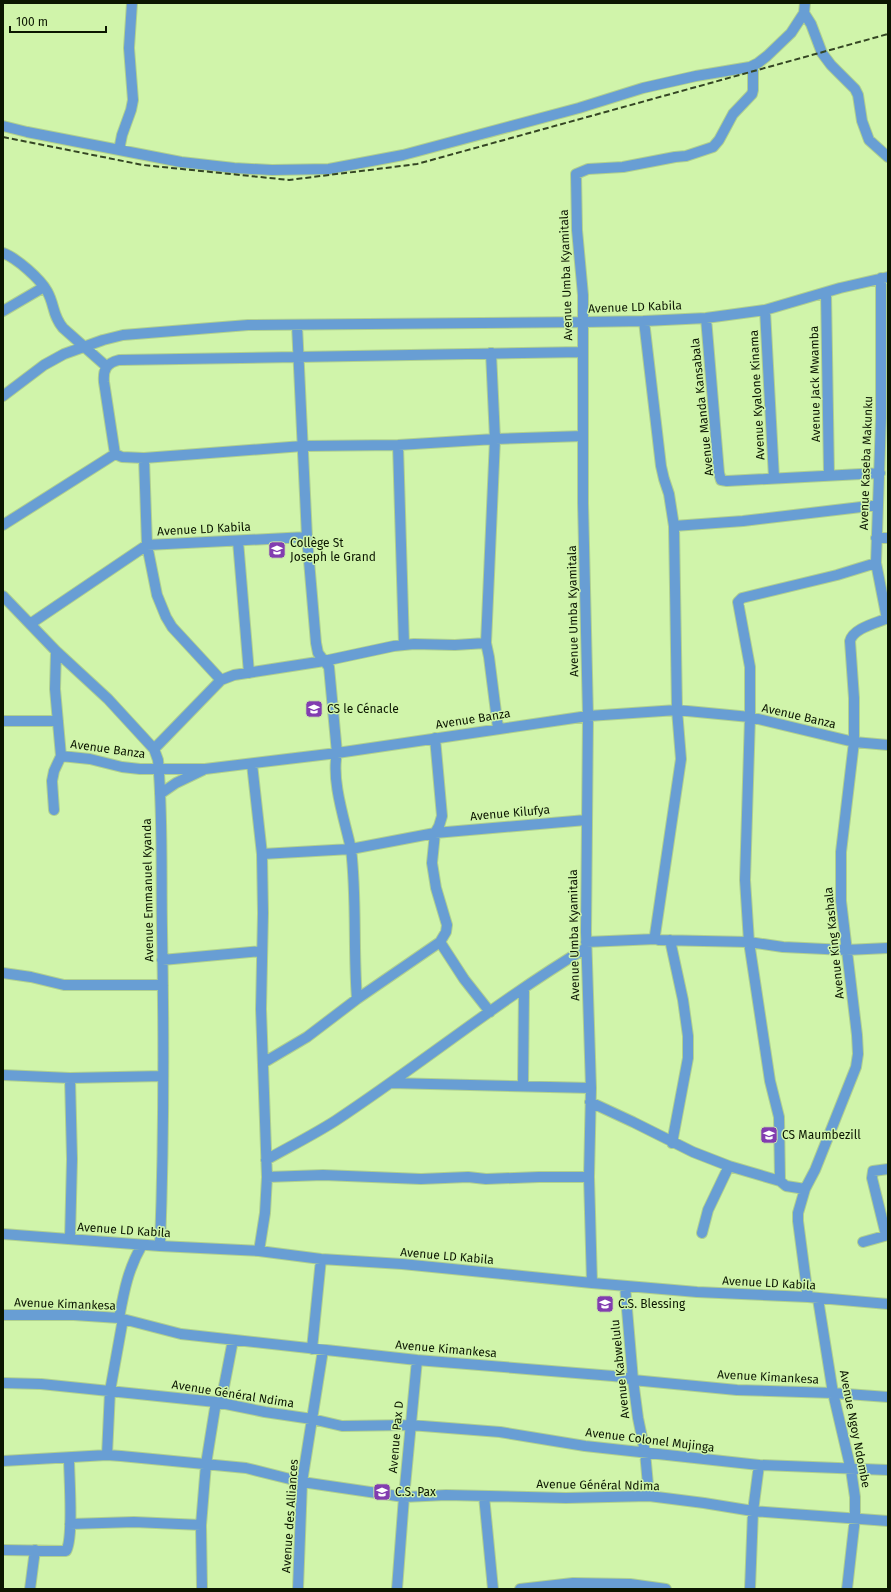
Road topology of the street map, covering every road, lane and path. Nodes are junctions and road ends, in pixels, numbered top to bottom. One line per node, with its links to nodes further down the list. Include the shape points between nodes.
1 (132, 3): 5 (street, via 129,48 132,100)
2 (804, 8): 3 (street, via 791,33); 6 (street, via 822,52 858,95 862,121 869,140)
3 (753, 66): 5 (street, via 643,88 403,156 328,169 234,168 181,162); 15 (street, Avenue Umba Kyamitala, via 752,94 733,114 713,146 686,156 624,167 588,169 576,174)
4 (3, 126): 5 (street)
5 (119, 150)
6 (888, 157)
7 (3, 253): 9 (street, via 16,260)
8 (885, 277): 10 (street, Avenue LD Kabila); 29 (street, Avenue Kaseba Makunku, via 882,308)
9 (44, 287): 11 (street); 17 (street, via 58,322)
10 (826, 293): 12 (street, Avenue LD Kabila); 30 (street, Avenue Jack Mwamba)
11 (3, 310)
12 (765, 310): 13 (street, Avenue LD Kabila); 31 (street, Avenue Kyalone Kinama)
13 (706, 318): 14 (street, Avenue LD Kabila); 31 (street, Avenue Manda Kansabala, via 719,478 724,481)
14 (644, 321): 15 (street, Avenue LD Kabila); 34 (street, via 661,466)
15 (583, 322): 16 (street, Avenue LD Kabila); 18 (street, Avenue Umba Kyamitala)
16 (297, 325): 17 (street, Avenue LD Kabila, via 248,325 123,335); 20 (street)
17 (85, 347): 21 (street); 22 (street, Avenue LD Kabila, via 54,359)
18 (582, 352): 19 (street); 23 (street, Avenue Umba Kyamitala)
19 (491, 353): 20 (street); 24 (street)
20 (298, 356): 21 (street, via 119,360); 26 (street)
21 (106, 366): 27 (street, via 103,374)
22 (3, 396)
23 (583, 436): 24 (street); 51 (street, Avenue Umba Kyamitala)
24 (494, 439): 25 (street); 44 (street)
25 (398, 445): 26 (street); 45 (street)
26 (303, 446): 28 (street); 35 (street)
27 (115, 454): 28 (street, via 122,457); 33 (street)
28 (144, 458): 39 (street)
29 (880, 473): 30 (street, Avenue Manda Kansabala); 32 (street, Avenue Kaseba Makunku)
30 (829, 475): 31 (street, Avenue Manda Kansabala)
31 (774, 478)
32 (878, 505): 34 (street, via 743,521); 36 (street, Avenue Kaseba Makunku)
33 (3, 525)
34 (674, 526): 50 (street)
35 (307, 537): 38 (street, Avenue LD Kabila); 47 (street, via 316,644 318,653)
36 (876, 538): 37 (street); 40 (street, Avenue Kaseba Makunku)
37 (888, 538)
38 (238, 541): 39 (street, Avenue LD Kabila); 48 (street)
39 (147, 545): 43 (street, Avenue LD Kabila); 49 (street, via 158,595 166,617 172,627)
40 (876, 563): 42 (street, Avenue Kaseba Makunku); 52 (street, via 739,600 750,667)
41 (3, 596): 43 (street, Avenue Emmanuel Kyanda)
42 (887, 619): 57 (street, Avenue King Kashala, via 859,630 851,637)
43 (30, 624): 46 (street, Avenue Emmanuel Kyanda)
44 (486, 643): 45 (street); 55 (street)
45 (404, 645): 47 (street)
46 (56, 650): 54 (street, via 55,689); 59 (street, Avenue Emmanuel Kyanda, via 108,699)
47 (324, 660): 48 (street); 60 (street, via 329,668)
48 (248, 673): 49 (street)
49 (221, 680): 59 (street)
50 (678, 710): 51 (street, Avenue Banza); 52 (street, Avenue Banza); 71 (street, via 681,759)
51 (588, 716): 55 (street, Avenue Banza); 67 (street, Avenue Umba Kyamitala)
52 (750, 717): 57 (street, Avenue Banza); 74 (street, via 745,880)
53 (3, 721): 54 (street)
54 (58, 721): 61 (street)
55 (498, 728): 56 (street, Avenue Banza)
56 (435, 738): 60 (street, Avenue Banza); 68 (street, via 442,816)
57 (854, 742): 58 (street, Avenue Banza); 77 (street, Avenue King Kashala, via 841,852 841,901)
58 (888, 745)
59 (154, 750): 63 (street, Avenue Emmanuel Kyanda)
60 (337, 753): 62 (street, Avenue Banza); 69 (street, via 336,779)
61 (62, 756): 63 (street, Avenue Banza, via 90,759 122,767); 66 (street, via 52,781)
62 (252, 764): 64 (street, Avenue Banza); 70 (street)
63 (158, 768): 64 (street, Avenue Banza); 65 (street, Avenue Emmanuel Kyanda)
64 (205, 769): 65 (street)
65 (160, 794): 79 (street, Avenue Emmanuel Kyanda)
66 (54, 810)
67 (586, 820): 68 (street, Avenue Kilufya); 75 (street, Avenue Umba Kyamitala)
68 (435, 833): 69 (street, Avenue Kilufya); 73 (street, via 432,863 447,925)
69 (351, 849): 70 (street, Avenue Kilufya); 83 (street)
70 (262, 854): 78 (street)
71 (656, 939): 72 (street); 75 (street)
72 (670, 940): 74 (street); 93 (street, via 688,1036 688,1058)
73 (440, 942): 83 (street); 84 (street)
74 (750, 942): 77 (street, via 783,947); 99 (street, via 770,1081 779,1117)
75 (586, 945): 82 (street); 91 (street, Avenue Umba Kyamitala)
76 (888, 948): 77 (street)
77 (846, 950): 100 (street, Avenue King Kashala, via 857,1035 856,1067)
78 (262, 952): 79 (street); 85 (street)
79 (162, 960): 81 (street, Avenue Emmanuel Kyanda)
80 (3, 972): 81 (street, via 64,985)
81 (163, 984): 87 (street, Avenue Emmanuel Kyanda)
82 (524, 988): 84 (street); 90 (street)
83 (357, 999): 85 (street, via 307,1037)
84 (490, 1012): 89 (street)
85 (263, 1063): 94 (street)
86 (3, 1075): 88 (street)
87 (163, 1076): 88 (street); 107 (street, Avenue Emmanuel Kyanda)
88 (70, 1078): 104 (street)
89 (391, 1083): 90 (street); 94 (street, via 334,1122)
90 (523, 1086): 91 (street)
91 (591, 1088): 92 (street, Avenue Umba Kyamitala)
92 (590, 1102): 93 (street); 98 (street, Avenue Umba Kyamitala)
93 (672, 1143): 95 (street)
94 (266, 1160): 97 (street)
95 (729, 1166): 99 (street); 101 (street, via 708,1210)
96 (888, 1169): 103 (street, via 873,1171 872,1178)
97 (267, 1177): 98 (street); 108 (street)
98 (589, 1177): 110 (street, Avenue Umba Kyamitala)
99 (780, 1181): 100 (street, via 786,1186)
100 (805, 1189): 112 (street, Avenue King Kashala, via 798,1221)
101 (702, 1233)
102 (3, 1234): 104 (street, Avenue LD Kabila)
103 (887, 1235): 105 (street)
104 (70, 1239): 106 (street, Avenue LD Kabila)
105 (863, 1242)
106 (142, 1244): 107 (street, Avenue LD Kabila); 116 (street, via 124,1289)
107 (160, 1246): 108 (street, Avenue LD Kabila)
108 (259, 1251): 109 (street, Avenue LD Kabila)
109 (320, 1259): 110 (street, Avenue LD Kabila, via 402,1264); 118 (street)
110 (592, 1283): 111 (street, Avenue LD Kabila)
111 (625, 1286): 112 (street, Avenue LD Kabila); 121 (street, Avenue Kabwelulu)
112 (808, 1297): 113 (street, Avenue LD Kabila)
113 (818, 1298): 114 (street, Avenue LD Kabila); 124 (street, Avenue Ngoy Ndombe)
114 (888, 1304)
115 (3, 1315): 116 (street, Avenue Kimankesa, via 74,1315)
116 (121, 1319): 117 (street, Avenue Kimankesa, via 181,1334); 123 (street)
117 (233, 1340): 118 (street, Avenue Kimankesa); 126 (street)
118 (312, 1349): 119 (street, Avenue Kimankesa)
119 (323, 1350): 120 (street, Avenue Kimankesa); 127 (street, Avenue des Alliances)
120 (417, 1360): 121 (street, Avenue Kimankesa, via 618,1376); 128 (street, Avenue Pax D)
121 (633, 1380): 124 (street, Avenue Kimankesa, via 737,1390); 129 (street, Avenue Kabwelulu)
122 (3, 1382): 123 (street, Avenue Général Ndima)
123 (110, 1391): 126 (street, Avenue Général Ndima); 130 (street)
124 (833, 1393): 125 (street, Avenue Kimankesa); 135 (street, Avenue Ngoy Ndombe)
125 (888, 1397)
126 (219, 1402): 127 (street, Avenue Général Ndima); 133 (street)
127 (312, 1419): 128 (street, Avenue Général Ndima, via 342,1426); 137 (street, Avenue des Alliances)
128 (410, 1425): 129 (street, Avenue Colonel Mujinga, via 500,1432 585,1446); 140 (street, Avenue Pax D)
129 (645, 1452): 134 (street, Avenue Colonel Mujinga); 139 (street, Avenue Kabwelulu)
130 (107, 1455): 131 (street, Avenue Général Ndima); 133 (street, Avenue Général Ndima)
131 (69, 1458): 132 (street, Avenue Général Ndima); 144 (street)
132 (3, 1461)
133 (206, 1464): 137 (street, Avenue Général Ndima, via 246,1468); 145 (street)
134 (759, 1465): 135 (street, Avenue Colonel Mujinga); 141 (street)
135 (851, 1470): 136 (street, Avenue Colonel Mujinga); 142 (street, Avenue Ngoy Ndombe, via 855,1497)
136 (888, 1470)
137 (302, 1482): 140 (street, Avenue Général Ndima); 150 (street, Avenue des Alliances)
138 (484, 1496): 139 (street, Avenue Général Ndima); 140 (street, Avenue Général Ndima); 152 (street)
139 (649, 1496): 141 (street, Avenue Général Ndima)
140 (404, 1497): 151 (street, Avenue Pax D)
141 (753, 1511): 142 (street, Avenue Général Ndima); 155 (street)
142 (854, 1518): 143 (street, Avenue Général Ndima); 156 (street, Avenue Ngoy Ndombe)
143 (888, 1520)
144 (70, 1524): 145 (street, via 134,1522); 147 (street, via 66,1551)
145 (201, 1525): 149 (street)
146 (3, 1550): 147 (street)
147 (35, 1550): 148 (street)
148 (30, 1589)
149 (202, 1589)
150 (298, 1589)
151 (397, 1589)
152 (493, 1589)
153 (520, 1589): 154 (street, via 573,1582 630,1584)
154 (666, 1589)
155 (750, 1589)
156 (847, 1589)

